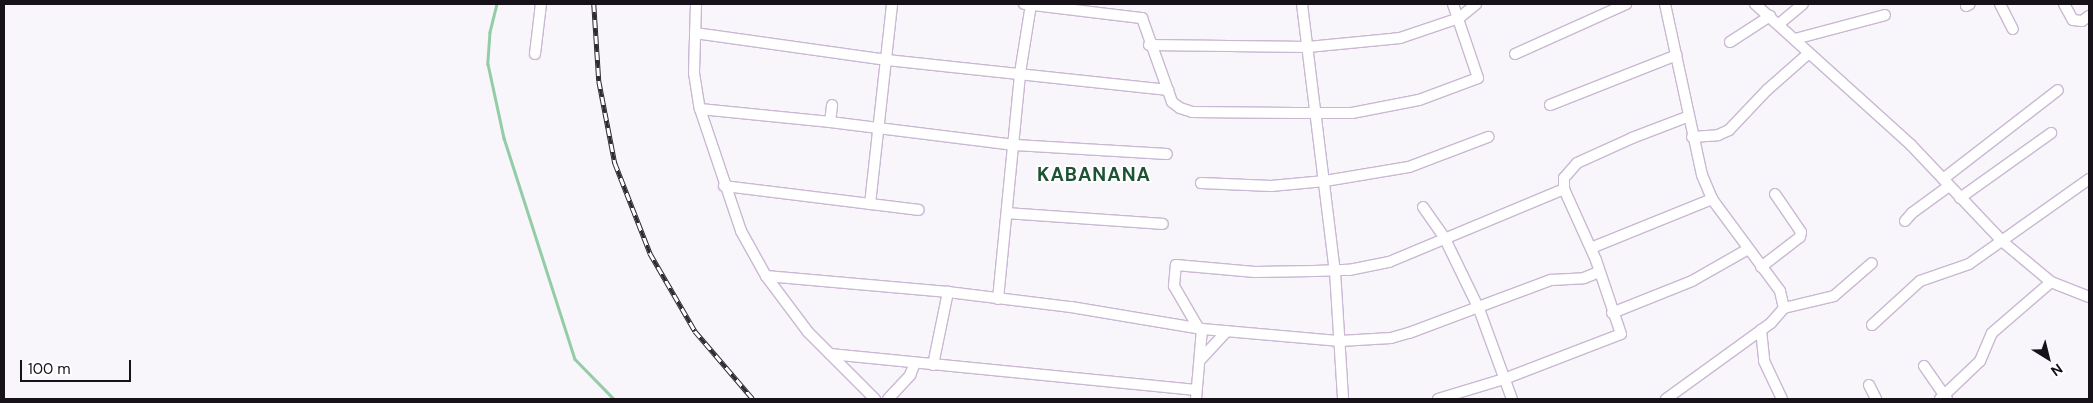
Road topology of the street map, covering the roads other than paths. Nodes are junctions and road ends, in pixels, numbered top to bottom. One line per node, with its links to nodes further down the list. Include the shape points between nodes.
1 (541, 4): 26 (street)
2 (696, 4): 20 (street)
3 (892, 4): 29 (street)
4 (1029, 4): 23 (street, via 1142,18 1149,31); 30 (street)
5 (1302, 4): 24 (street)
6 (1453, 4): 17 (street)
7 (1476, 4): 17 (street)
8 (1626, 4): 27 (street)
9 (1665, 4): 28 (street)
10 (1755, 4): 14 (street)
11 (1803, 4): 18 (street)
12 (2000, 4): 19 (street)
13 (2064, 4): 16 (street, via 2073,20 2082,21)
14 (1770, 16): 18 (street); 22 (street)
15 (1885, 16): 21 (street)
16 (2089, 16)
17 (1459, 18): 24 (street, via 1400,38); 36 (street, via 1478,78 1419,100 1352,113)
18 (1779, 24): 21 (street)
19 (2013, 29)
20 (695, 33): 29 (street); 35 (street, via 694,73)
21 (1795, 39): 25 (street)
22 (1730, 42)
23 (1149, 45): 24 (street); 31 (street)
24 (1308, 47): 36 (street)
25 (1809, 53): 42 (street, via 1729,130 1718,135); 47 (street, via 1911,144)
26 (535, 54)
27 (1515, 54)
28 (1677, 55): 34 (street); 37 (street)
29 (887, 60): 30 (street); 39 (street)
30 (1020, 73): 31 (street); 43 (street)
31 (1168, 90): 36 (street, via 1172,102 1192,112)
32 (2058, 90): 47 (street)
33 (832, 105): 38 (street)
34 (1550, 105)
35 (700, 109): 38 (street); 49 (street)
36 (1318, 113): 46 (street)
37 (1687, 117): 42 (street); 50 (street, via 1577,163 1564,178)
38 (830, 122): 39 (street)
39 (879, 128): 43 (street); 54 (street)
40 (2051, 133): 52 (street)
41 (1488, 137): 46 (street, via 1408,167)
42 (1692, 137): 53 (street)
43 (1015, 145): 44 (street); 57 (street)
44 (1166, 154)
45 (2089, 179): 61 (street)
46 (1325, 181): 48 (street, via 1271,186); 66 (street)
47 (1946, 182): 52 (street); 58 (street)
48 (1201, 183)
49 (724, 186): 54 (street); 68 (street, via 741,230)
50 (1564, 188): 60 (street); 62 (street)
51 (1775, 194): 65 (street, via 1801,232 1800,237)
52 (1960, 198): 61 (street)
53 (1712, 199): 62 (street); 63 (street)
54 (870, 204): 56 (street)
55 (1423, 207): 60 (street)
56 (919, 210)
57 (1007, 213): 59 (street); 72 (street)
58 (1905, 221)
59 (1163, 224)
60 (1444, 239): 66 (street, via 1389,262); 74 (street)
61 (2003, 242): 69 (street); 76 (street, via 1969,264 1920,281)
62 (1591, 248): 67 (street)
63 (1748, 249): 65 (street); 75 (street, via 1692,281)
64 (1872, 262): 73 (street, via 1834,296)
65 (1761, 267): 73 (street, via 1780,291)
66 (1335, 271): 77 (street, via 1255,272 1176,265 1174,286); 80 (street)
67 (1599, 272): 74 (street, via 1584,278 1551,280); 75 (street)
68 (766, 276): 70 (street); 81 (street, via 808,332)
69 (2051, 282): 71 (street); 90 (street, via 1992,333 1980,361)
70 (948, 292): 72 (street); 84 (street)
71 (2089, 297)
72 (998, 299): 77 (street, via 1071,307)
73 (1784, 308): 78 (street)
74 (1479, 309): 80 (street, via 1391,338); 86 (street)
75 (1612, 313): 86 (street, via 1621,334)
76 (1872, 325)
77 (1200, 329): 79 (street); 82 (street)
78 (1761, 330): 88 (street); 98 (street, via 1764,361)
79 (1227, 331): 80 (street); 82 (street)
80 (1340, 341): 93 (street)
81 (830, 354): 83 (street); 91 (street)
82 (1200, 359): 89 (street)
83 (915, 363): 84 (street); 92 (street, via 910,375)
84 (933, 365): 89 (street, via 1147,383)
85 (1924, 366): 90 (street)
86 (1504, 379): 94 (street); 95 (street)
87 (1869, 385): 99 (street)
88 (1682, 388): 96 (street); 97 (street)
89 (1196, 395)
90 (1944, 398)
91 (875, 399)
92 (888, 399)
93 (1343, 399)
94 (1438, 399)
95 (1512, 399)
96 (1666, 399)
97 (1684, 399)
98 (1782, 399)
99 (1876, 399)

